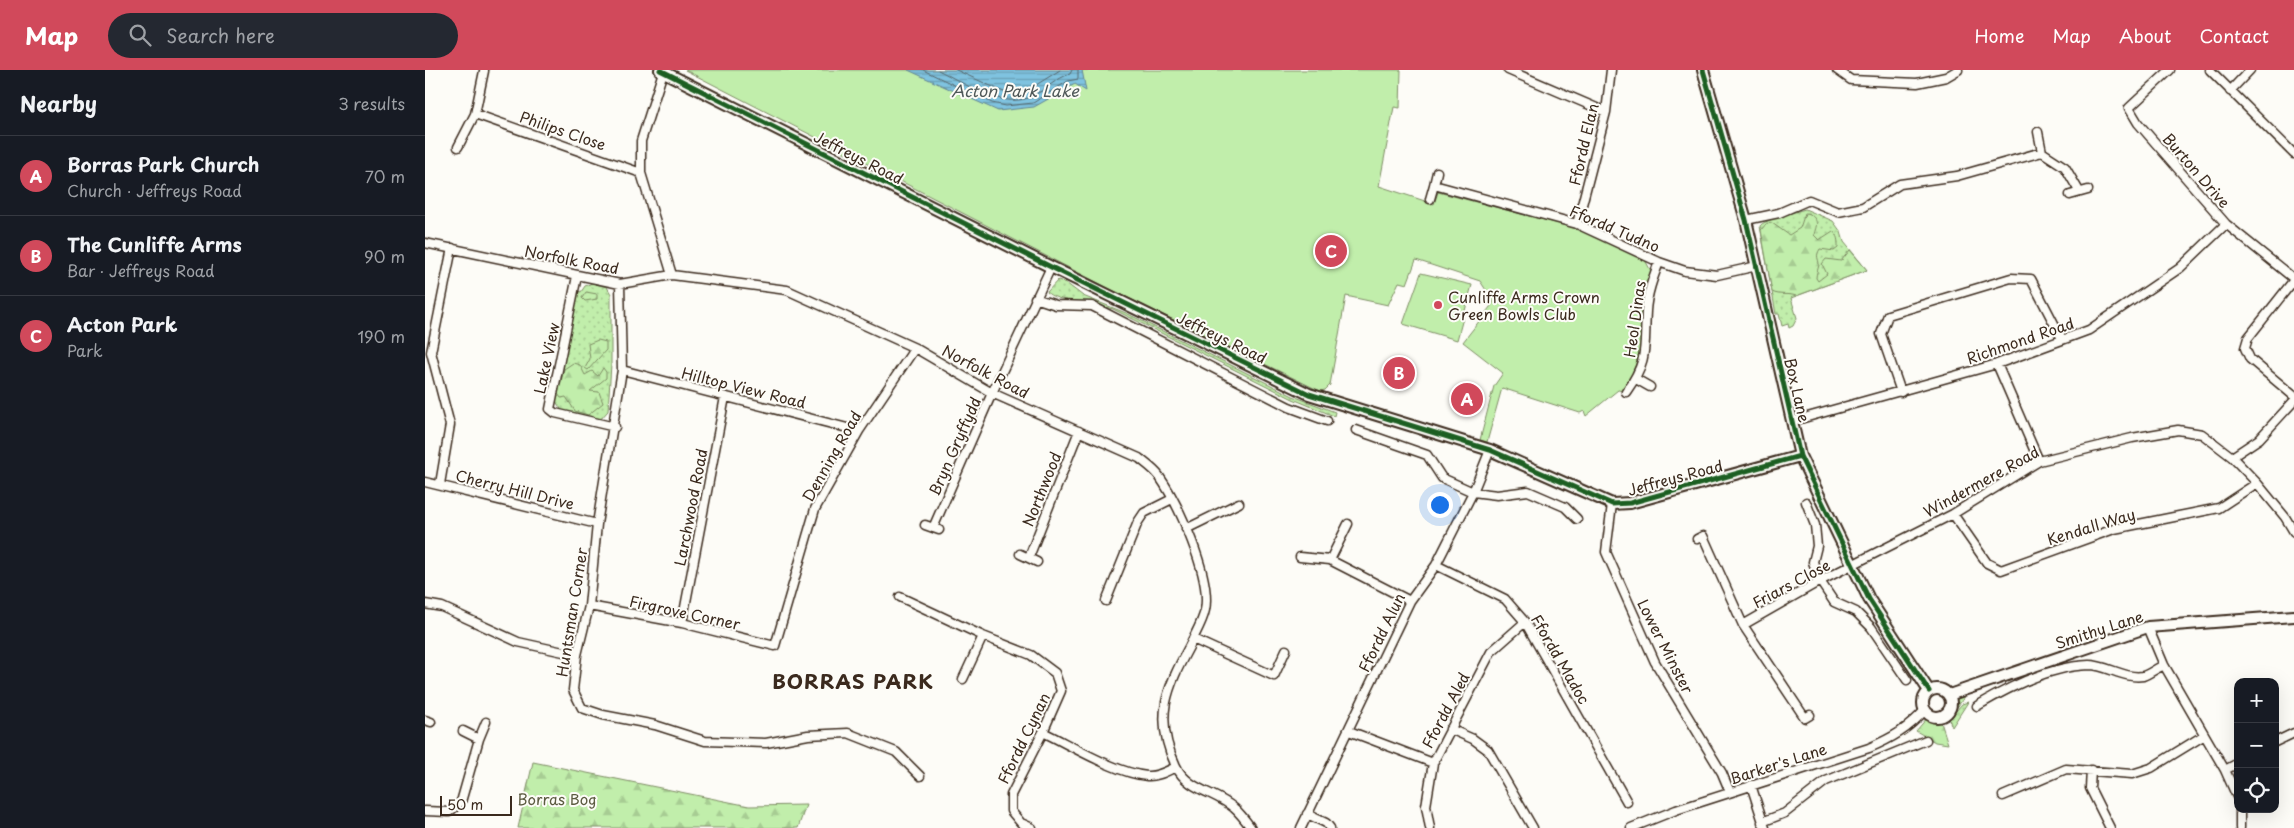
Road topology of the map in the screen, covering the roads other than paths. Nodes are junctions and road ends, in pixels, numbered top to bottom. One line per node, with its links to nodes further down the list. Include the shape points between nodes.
1 (486, 70): 13 (street)
2 (1508, 70): 12 (street)
3 (1611, 70): 12 (street, Ffordd Elan)
4 (1703, 70): 25 (street, Box Lane)
5 (1837, 70): 6 (street, via 1851,80 1917,83 1946,77)
6 (1958, 70)
7 (2170, 70): 27 (street, Burton Drive, via 2129,108 2138,123)
8 (2210, 70): 11 (street)
9 (2250, 70): 11 (street)
10 (662, 71): 19 (street, via 641,141); 32 (street, Jeffreys Road)
11 (2230, 91): 17 (street)
12 (1606, 112): 26 (street, Ffordd Elan)
13 (475, 114): 15 (street); 19 (street, Philips Close)
14 (2038, 132): 16 (street)
15 (457, 148)
16 (2042, 152): 22 (street, via 2065,167); 25 (street, via 1957,176 1900,184 1863,207 1838,212 1809,200 1779,213)
17 (2294, 154)
18 (1437, 172): 20 (street)
19 (641, 173): 33 (street)
20 (1434, 184): 24 (street); 26 (street, Ffordd Tudno)
21 (2088, 190): 22 (street)
22 (2079, 191): 23 (street)
23 (2070, 195)
24 (1430, 199)
25 (1746, 220): 31 (street, Box Lane)
26 (1577, 224): 30 (street, Ffordd Tudno)
27 (2227, 224): 35 (street, Burton Drive); 38 (street, Richmond Road, via 2180,268 2129,304 2089,330)
28 (425, 243): 29 (street, Norfolk Road)
29 (452, 248): 34 (street, Norfolk Road); 62 (street, via 431,352 450,425)
30 (1659, 262): 31 (street, Ffordd Tudno, via 1685,272 1717,275); 42 (street, Heol Dinas, via 1646,310 1645,354)
31 (1757, 266): 51 (street, Box Lane)
32 (1051, 267): 37 (street, Bryn Gryffydd); 56 (street, Jeffreys Road, via 1309,394)
33 (672, 275): 36 (street, Norfolk Road); 39 (street, Norfolk Road, via 787,290)
34 (577, 276): 36 (street, Norfolk Road); 52 (street, Lake View, via 550,409 555,413)
35 (2294, 280): 47 (street, via 2248,338 2245,348 2250,359)
36 (620, 284): 41 (street, Huntsman Corner)
37 (1035, 298): 46 (street, Bryn Gryffydd); 50 (street, Jeffreys Road, via 1056,305 1093,306 1289,407)
38 (2063, 339): 40 (street, Richmond Road); 45 (street, via 2031,279 2011,278 1888,315 1881,334)
39 (915, 348): 46 (street, Norfolk Road); 54 (street, Denning Road)
40 (1997, 364): 45 (street, Richmond Road); 59 (street)
41 (622, 370): 48 (street, Hilltop View Road); 52 (street, Huntsman Corner)
42 (1636, 379): 43 (street, Heol Dinas); 44 (street, Heol Dinas)
43 (1650, 387)
44 (1626, 392)
45 (1901, 392): 51 (street, Richmond Road)
46 (992, 393): 55 (street, Norfolk Road); 72 (street, Bryn Gryffydd)
47 (2294, 396)
48 (725, 397): 54 (street, Hilltop View Road); 93 (street, Larchwood Road)
49 (2294, 401): 58 (street, via 2259,439)
50 (1327, 421)
51 (1793, 421): 57 (street, Box Lane)
52 (615, 427): 70 (street, Huntsman Corner)
53 (1356, 430): 63 (street, via 1427,455 1442,478)
54 (859, 431): 98 (street, Denning Road, via 815,509)
55 (1079, 431): 64 (street, Norfolk Road, via 1139,458 1158,474); 78 (street, Northwood)
56 (1490, 450): 63 (street, Ffordd Alun); 67 (street, Jeffreys Road)
57 (1800, 456): 67 (street, Jeffreys Road, via 1631,503); 82 (street, Box Lane)
58 (2232, 456): 59 (street, Windermere Road, via 2202,434 2178,430); 61 (street, Windermere Road)
59 (2039, 461): 68 (street, Windermere Road)
60 (425, 482): 62 (street, Cherry Hill Drive)
61 (2257, 483): 68 (street, Kendall Way, via 2219,508 2114,530 2001,570 1987,563); 74 (street, Windermere Road)
62 (440, 484): 70 (street, Cherry Hill Drive)
63 (1473, 492): 69 (street, via 1497,495 1528,492 1565,507); 81 (street, Ffordd Alun)
64 (1172, 499): 73 (street, Norfolk Road); 84 (street, via 1144,513)
65 (1805, 502): 83 (street, via 1815,525 1817,546 1813,562)
66 (1239, 503): 73 (street)
67 (1612, 504): 131 (street, Lower Minster, via 1606,552 1655,662)
68 (1953, 514): 82 (street, Windermere Road)
69 (1577, 519)
70 (597, 524): 90 (street, Huntsman Corner)
71 (1348, 524): 79 (street)
72 (932, 528)
73 (1186, 529): 97 (street, Norfolk Road, via 1205,580 1205,610)
74 (2294, 532)
75 (1703, 535): 94 (street, Friars Close)
76 (1020, 554): 78 (street)
77 (1301, 557): 79 (street)
78 (1029, 558): 80 (street)
79 (1330, 560): 88 (street)
80 (1037, 562)
81 (1436, 566): 88 (street, Ffordd Alun); 92 (street, Ffordd Madoc, via 1505,600)
82 (1854, 566): 83 (street, Friars Close); 106 (street, Box Lane, via 1869,598)
83 (1820, 581): 94 (street, Friars Close); 104 (street, via 1834,602 1856,612 1871,627)
84 (1111, 590): 85 (street); 87 (street)
85 (1120, 594)
86 (900, 598): 96 (street, Ffordd Cynan)
87 (1106, 601)
88 (1410, 601): 114 (street, Ffordd Alun)
89 (425, 604): 100 (street, via 442,607 518,642)
90 (589, 606): 93 (street, Firgrove Corner); 100 (street, Huntsman Corner)
91 (2294, 616): 95 (street, Smithy Lane)
92 (1525, 622): 112 (street, Ffordd Aled, via 1491,652); 133 (street, Ffordd Madoc)
93 (682, 624): 98 (street, Firgrove Corner)
94 (1743, 625): 110 (street, Friars Close)
95 (2148, 627): 101 (street); 107 (street, Smithy Lane)
96 (983, 636): 103 (street); 115 (street, Ffordd Cynan, via 1031,655 1055,673 1061,691)
97 (1193, 639): 102 (street); 125 (street, Norfolk Road, via 1176,670 1164,704 1164,727)
98 (775, 646)
99 (1286, 650): 102 (street)
100 (577, 655): 128 (street, Huntsman Corner, via 573,690 582,708 705,741 766,743 808,735 848,733 896,752)
101 (2163, 665): 108 (street, Smithy Lane, via 2143,676 2091,665 2060,670 2002,691); 117 (street)
102 (1274, 676): 105 (street)
103 (963, 679)
104 (1907, 680)
105 (1270, 685)
106 (1929, 691): 107 (street, via 1937,688); 109 (street, via 1923,702)
107 (1949, 695): 109 (street, via 1950,707 1945,714 1932,716)
108 (1977, 706)
109 (1925, 710): 129 (street, Barker's Lane, via 1910,727 1893,738)
110 (1804, 719)
111 (486, 722): 118 (street)
112 (1451, 729): 123 (street, Ffordd Aled); 143 (street, via 1488,750)
113 (463, 731): 118 (street)
114 (1349, 731): 123 (street); 136 (street, Ffordd Alun)
115 (1043, 732): 125 (street, via 1112,766 1147,776); 138 (street, Ffordd Cynan, via 1011,795 1011,811 1021,823)
116 (2294, 733): 120 (street)
117 (2203, 736): 126 (street, via 2151,768 2132,774); 127 (street)
118 (479, 739): 134 (street, via 461,802 449,812)
119 (1926, 740): 121 (street)
120 (2279, 740)
121 (1916, 745): 122 (street); 137 (street, via 1826,780 1785,813)
122 (1919, 754)
123 (1433, 764): 142 (street, Ffordd Aled, via 1426,806)
124 (2234, 765): 127 (street)
125 (1176, 768): 139 (street, Norfolk Road, via 1191,784 1233,807)
126 (2091, 770): 132 (street, via 2066,769); 145 (street, via 2090,788)
127 (2225, 770): 130 (street)
128 (920, 776)
129 (1751, 785): 131 (street, Barker's Lane); 137 (street)
130 (2234, 790)
131 (1730, 792): 144 (street, Barker's Lane)
132 (2003, 796)
133 (1627, 802)
134 (425, 811)
135 (2240, 813): 146 (street)
136 (1307, 814): 140 (street, Ffordd Alun); 141 (street)
137 (1764, 825)
138 (1032, 828)
139 (1251, 828)
140 (1301, 828)
141 (1330, 828)
142 (1431, 828)
143 (1533, 828)
144 (1631, 828)
145 (2110, 828)
146 (2240, 828)

